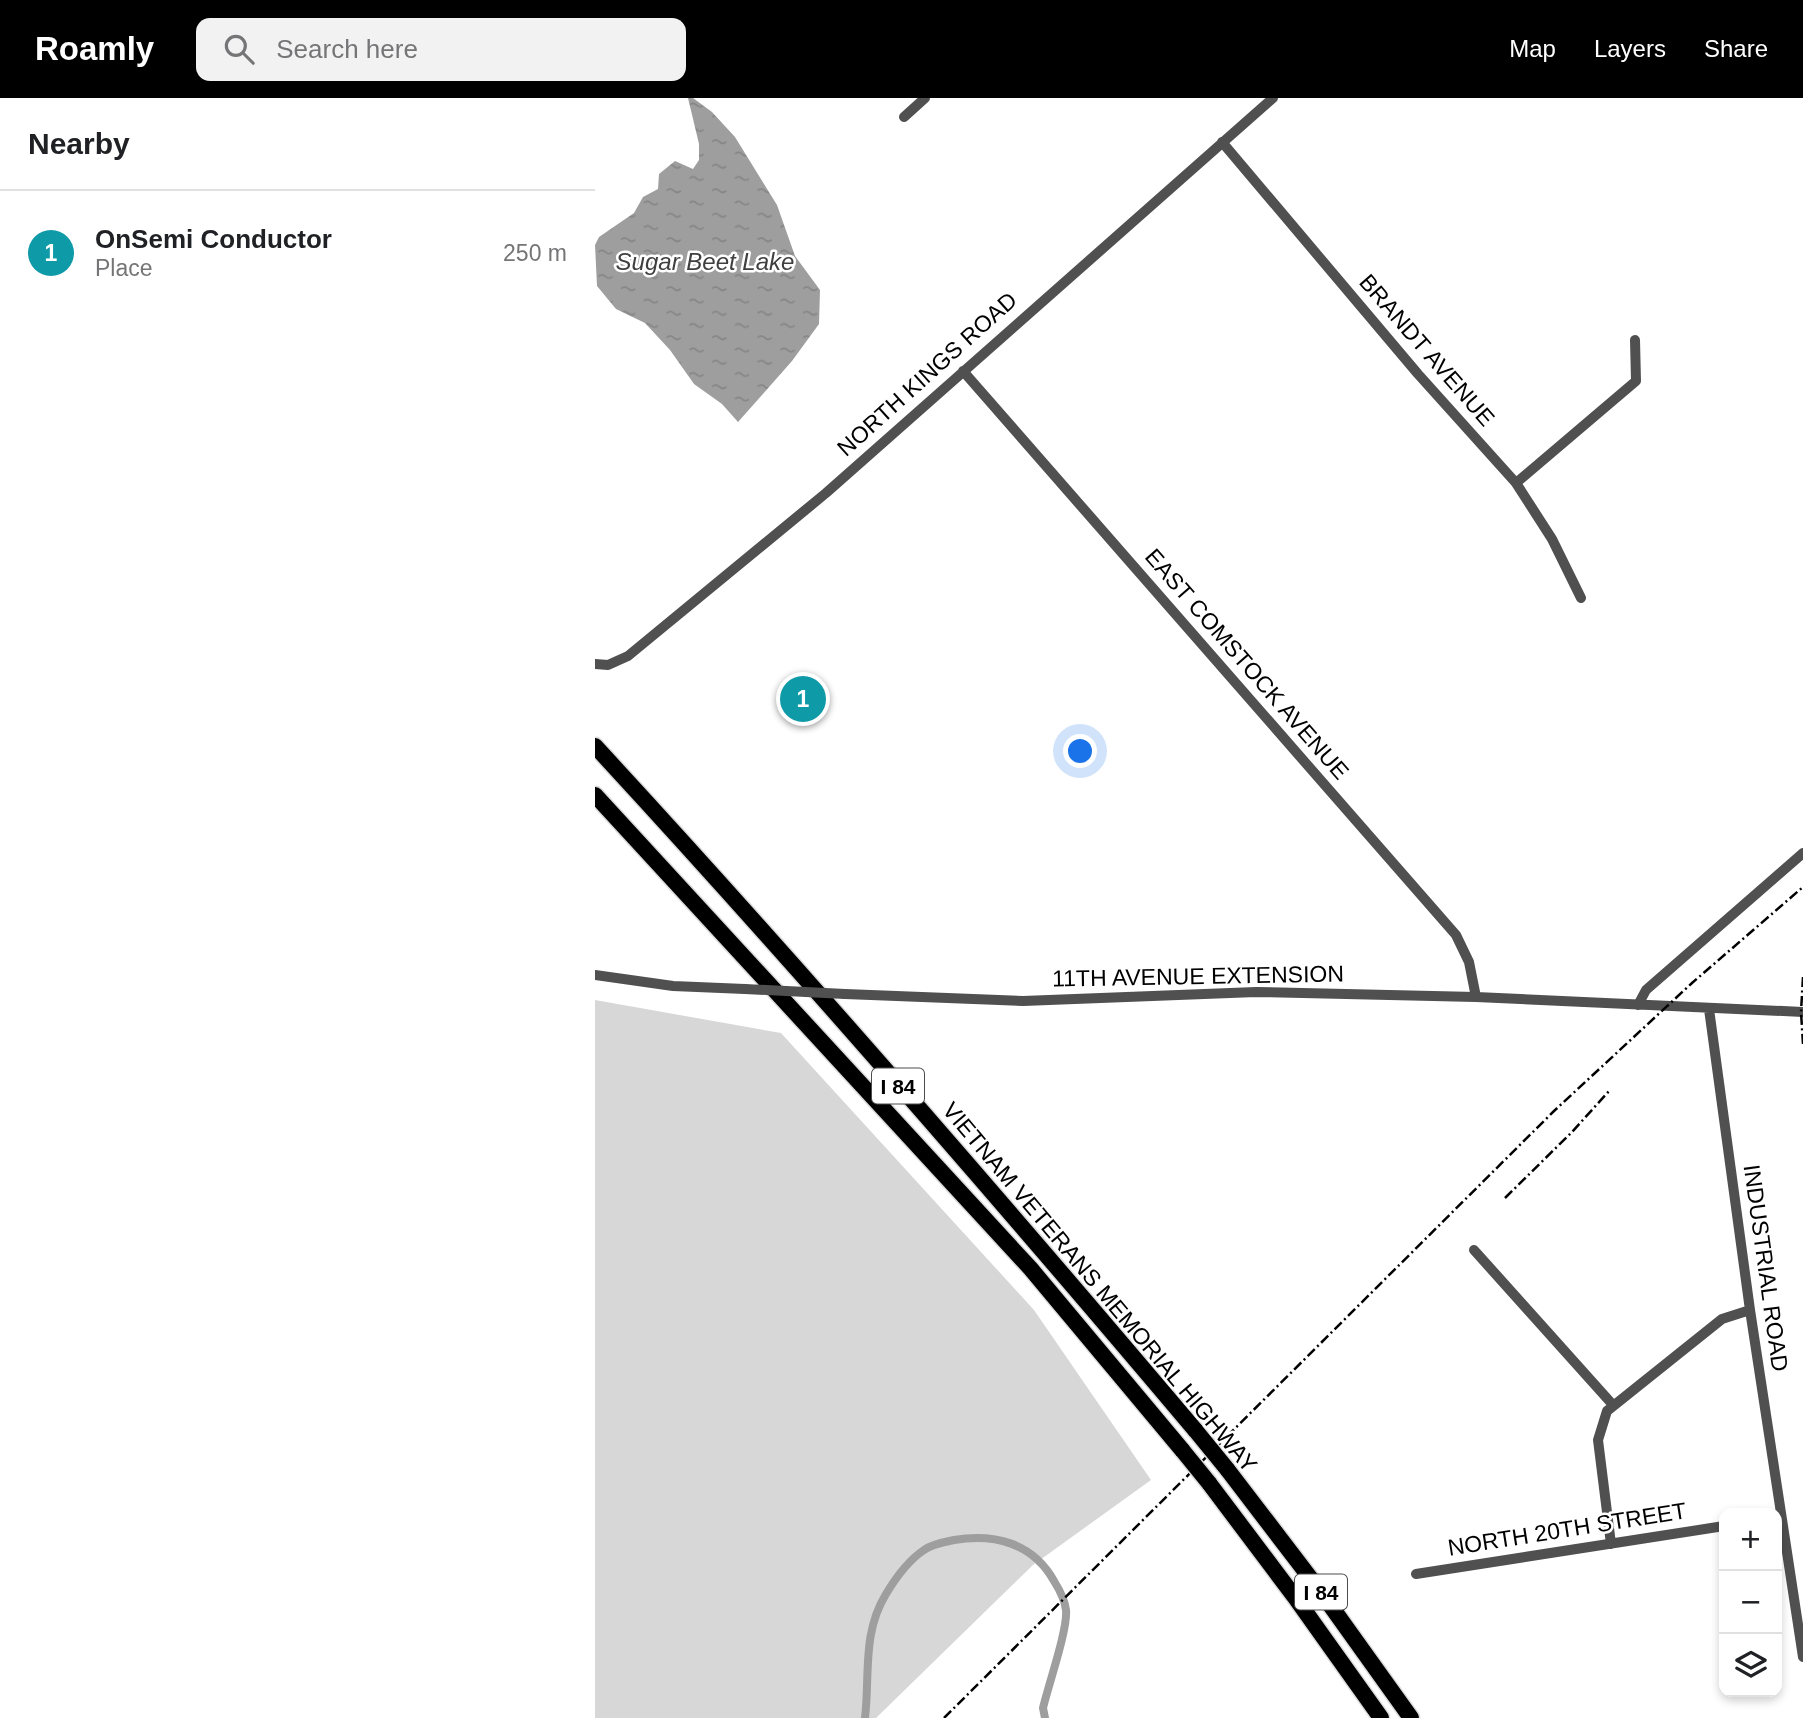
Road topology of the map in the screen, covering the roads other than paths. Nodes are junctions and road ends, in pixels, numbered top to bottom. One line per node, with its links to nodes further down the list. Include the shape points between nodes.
1 (925, 98): 3 (street)
2 (1273, 98): 4 (street, NORTH KINGS ROAD)
3 (904, 117)
4 (1222, 142): 6 (street, NORTH KINGS ROAD); 7 (street, BRANDT AVENUE)
5 (1635, 340): 7 (street, via 1636,381)
6 (963, 371): 9 (street, NORTH KINGS ROAD, via 688,608 628,656); 14 (street, EAST COMSTOCK AVENUE, via 1456,935 1469,962)
7 (1516, 484): 8 (street, BRANDT AVENUE, via 1552,539)
8 (1581, 598)
9 (597, 665)
10 (595, 746): 28 (highway, VIETNAM VETERANS MEMORIAL HIGHWAY / I 84, bridge, via 1014,1217 1196,1431 1318,1588)
11 (595, 795): 27 (highway, VIETNAM VETERANS MEMORIAL HIGHWAY / I 84, bridge, via 1031,1269 1209,1483)
12 (1803, 853): 15 (street, via 1646,990)
13 (595, 975): 14 (street, 11TH AVENUE EXTENSION, bridge, via 673,986 1023,1001 1228,992)
14 (1476, 997): 15 (street, 11TH AVENUE EXTENSION)
15 (1638, 1005): 16 (street, 11TH AVENUE EXTENSION)
16 (1709, 1009): 17 (street, 11TH AVENUE EXTENSION); 19 (street, INDUSTRIAL ROAD)
17 (1803, 1012)
18 (1474, 1250): 20 (street)
19 (1751, 1310): 20 (street, via 1722,1319); 21 (street, INDUSTRIAL ROAD)
20 (1613, 1405): 24 (street, via 1598,1440)
21 (1778, 1508)
22 (1719, 1527): 24 (street, NORTH 20TH STREET)
23 (1782, 1535): 26 (street, INDUSTRIAL ROAD)
24 (1611, 1544): 25 (street, NORTH 20TH STREET)
25 (1416, 1574)
26 (1803, 1657)
27 (1378, 1715)
28 (1411, 1718)

